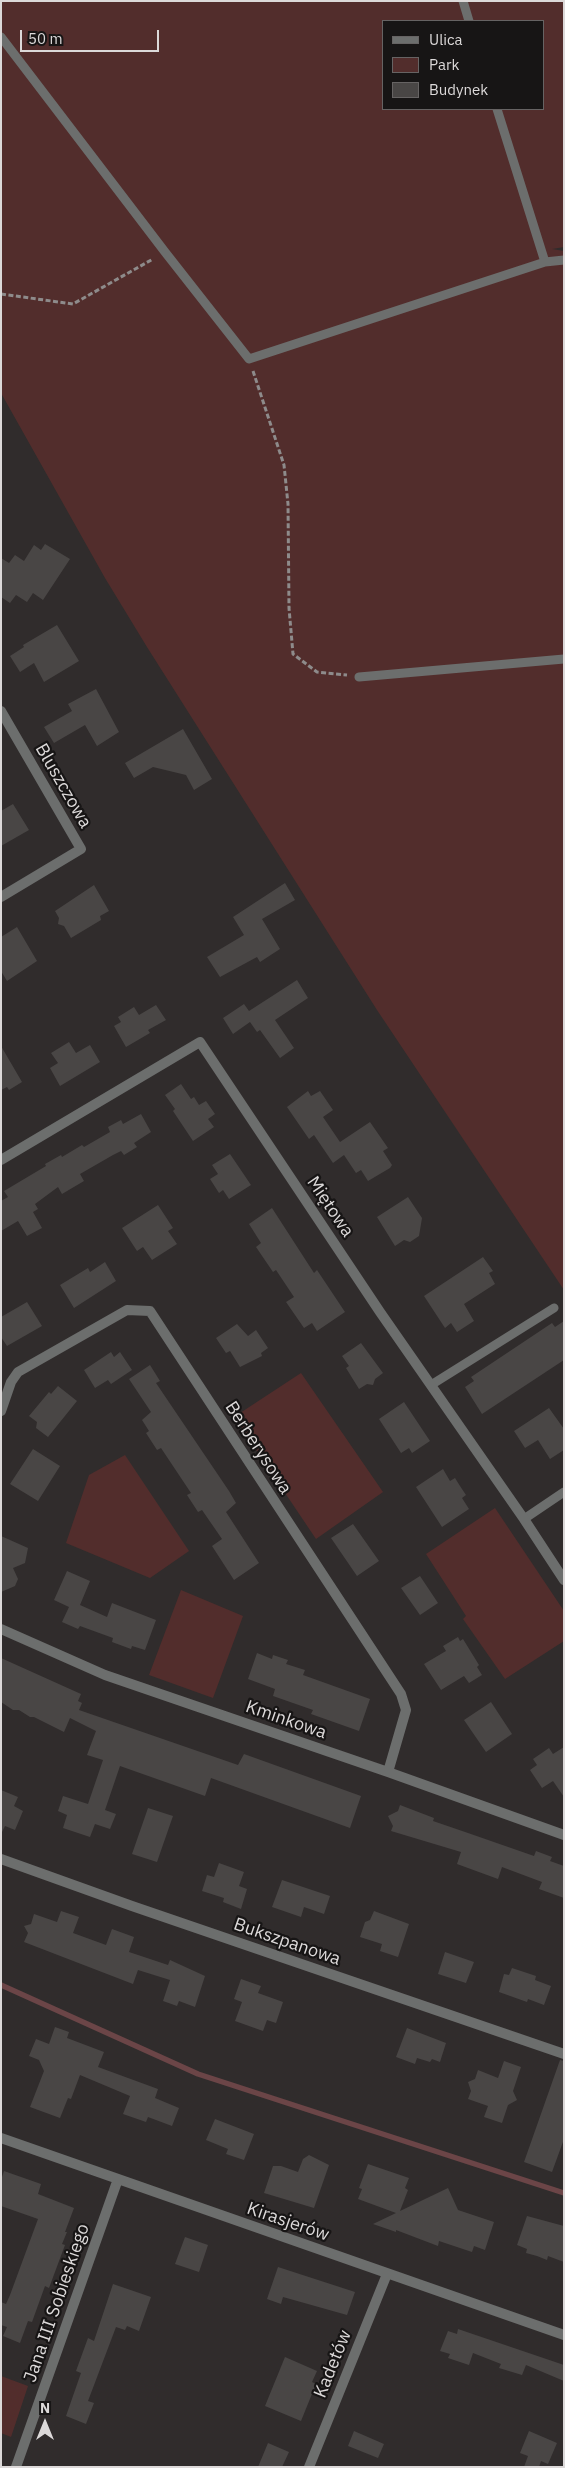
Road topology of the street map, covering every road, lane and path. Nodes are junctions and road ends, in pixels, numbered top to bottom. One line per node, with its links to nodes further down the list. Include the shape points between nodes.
1 (463, 1): 2 (lane)
2 (470, 20)
3 (1, 37): 5 (lane)
4 (497, 110): 7 (lane)
5 (165, 252): 8 (path, via 73,304); 9 (lane)
6 (564, 260): 7 (lane)
7 (545, 262): 9 (lane)
8 (1, 294)
9 (249, 359): 11 (path, via 284,465 293,654 317,672)
10 (564, 659): 11 (lane)
11 (359, 677)
12 (1, 711): 13 (street, Bluszczowa, via 81,849)
13 (1, 897)
14 (1, 1160): 16 (street, Miętowa, via 200,1042)
15 (554, 1308): 16 (lane)
16 (431, 1385): 19 (street, Miętowa)
17 (1, 1411): 22 (street, Berberysowa, via 18,1372 128,1310 150,1311 401,1694 406,1710)
18 (564, 1492): 19 (lane)
19 (524, 1519): 20 (street, Miętowa)
20 (564, 1580)
21 (1, 1628): 22 (street, Kminkowa, via 105,1675)
22 (388, 1772): 23 (street, Kminkowa)
23 (564, 1835)
24 (1, 1859): 25 (street, Bukszpanowa)
25 (564, 2054)
26 (1, 2138): 27 (street, Kirasjerów)
27 (118, 2179): 28 (street, Kirasjerów); 30 (street, Jana III Sobieskiego)
28 (387, 2274): 29 (street, Kirasjerów); 31 (street, Kadetów)
29 (564, 2335)
30 (16, 2467)
31 (309, 2467)

